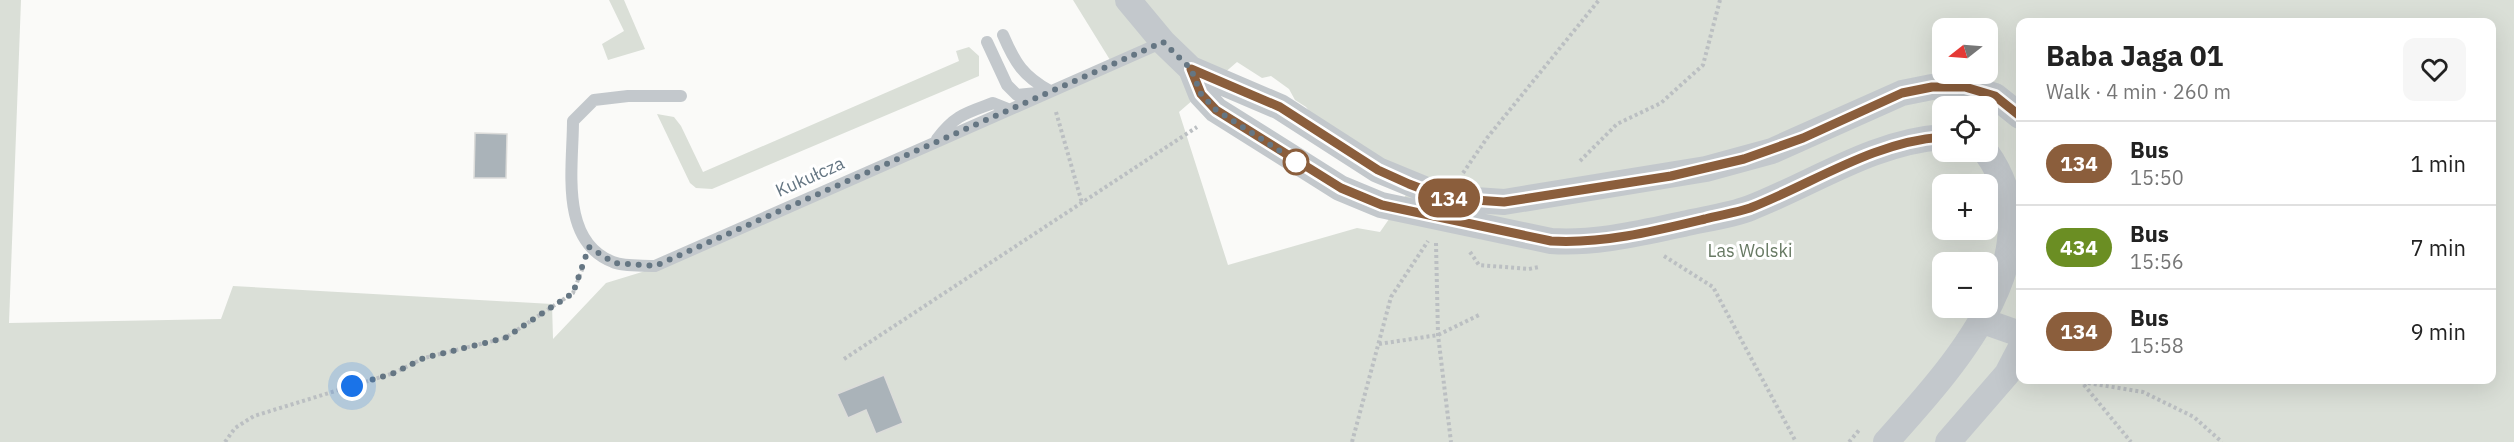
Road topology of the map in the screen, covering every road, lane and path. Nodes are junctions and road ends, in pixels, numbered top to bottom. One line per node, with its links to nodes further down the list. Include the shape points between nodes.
1 (1128, 0): 6 (street)
2 (1599, 0): 15 (path, via 1487,138)
3 (1720, 0): 14 (path, via 1703,65 1661,103 1617,124)
4 (1003, 35): 8 (lane, via 1020,69)
5 (987, 42): 8 (lane, via 1007,85 1017,95)
6 (1163, 42): 7 (street); 8 (lane, Kukułcza)
7 (1191, 69): 10 (street, via 1201,94); 15 (street, via 1280,107 1378,170)
8 (1050, 91): 16 (path); 19 (lane, Kukułcza, via 655,266 614,263)
9 (681, 96): 19 (lane, via 594,100 573,121 574,215)
10 (1216, 110): 12 (street, via 1341,188 1382,205 1513,234 1577,242 1651,231 1748,208 1864,156); 16 (path, via 1206,121)
11 (2016, 113): 15 (street, via 1995,96 1965,87 1932,87 1902,93 1772,151 1706,169 1504,202)
12 (1932, 138)
13 (1993, 162): 24 (street, via 2001,175 2011,226 2003,272)
14 (1576, 165)
15 (1446, 198)
16 (1082, 203): 29 (path)
17 (1429, 240): 27 (path, via 1391,297)
18 (1436, 242): 26 (path)
19 (589, 247): 32 (path, via 573,293 505,338 424,358 394,373 254,416 235,428)
20 (1468, 250): 22 (path, via 1479,265)
21 (1657, 252): 35 (path, via 1713,287)
22 (1529, 269)
23 (1479, 315): 26 (path)
24 (1983, 321): 25 (street); 36 (street, via 1934,388)
25 (2016, 333)
26 (1438, 334): 27 (path); 34 (path)
27 (1379, 344): 33 (path)
28 (2016, 357): 37 (street, via 2007,374)
29 (844, 359)
30 (2083, 384): 38 (path)
31 (2098, 384): 39 (path, via 2143,392 2194,417)
32 (225, 442)
33 (1352, 442)
34 (1451, 442)
35 (1796, 442)
36 (1886, 442)
37 (1948, 442)
38 (2131, 442)
39 (2222, 442)

